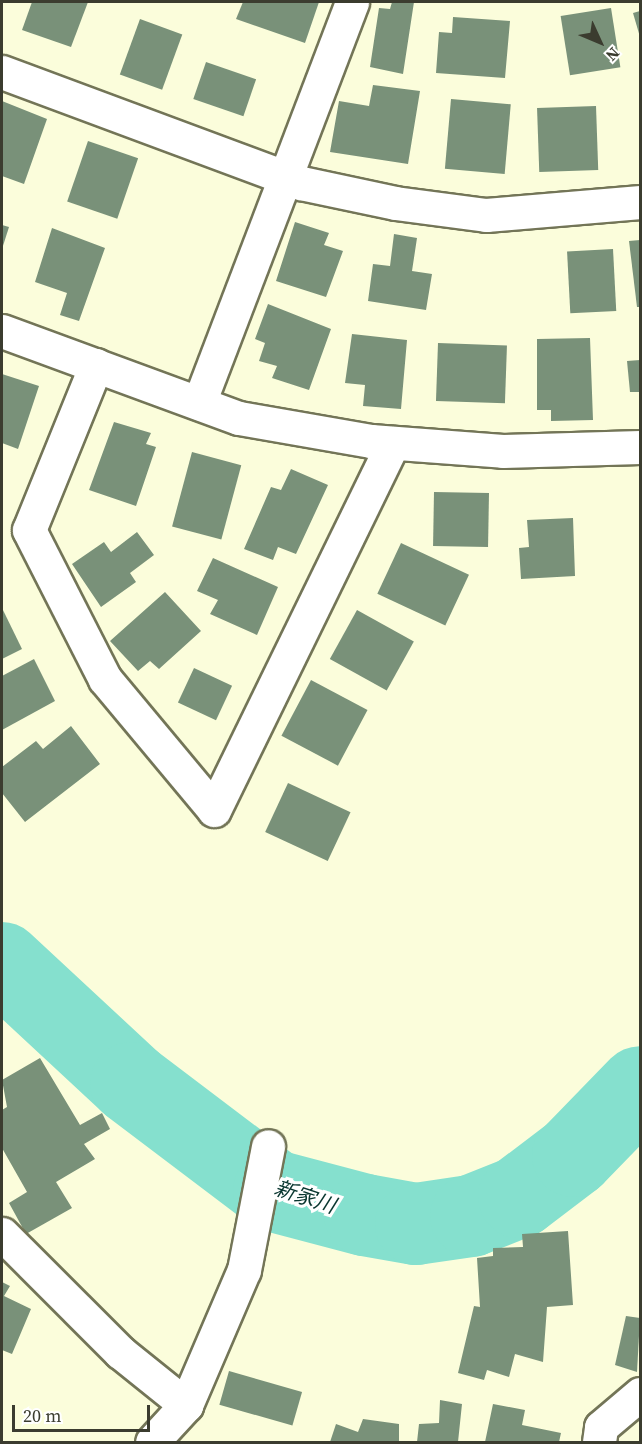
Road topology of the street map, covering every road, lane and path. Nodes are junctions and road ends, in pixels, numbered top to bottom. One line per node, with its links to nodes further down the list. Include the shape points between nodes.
1 (352, 2): 3 (street)
2 (2, 72): 3 (street)
3 (285, 178): 4 (street, via 395,203 486,215); 7 (street)
4 (640, 202)
5 (2, 331): 6 (street)
6 (96, 365): 7 (street); 8 (street, via 29,530 105,679 214,810)
7 (199, 403): 8 (street, via 238,418)
8 (393, 442): 9 (street, via 503,451)
9 (640, 447)
10 (268, 1146): 13 (street, via 251,1241 198,1388)
11 (2, 1234): 13 (street, via 120,1352)
12 (640, 1394): 15 (street, via 600,1427)
13 (186, 1405): 14 (street)
14 (152, 1443)
15 (599, 1443)

